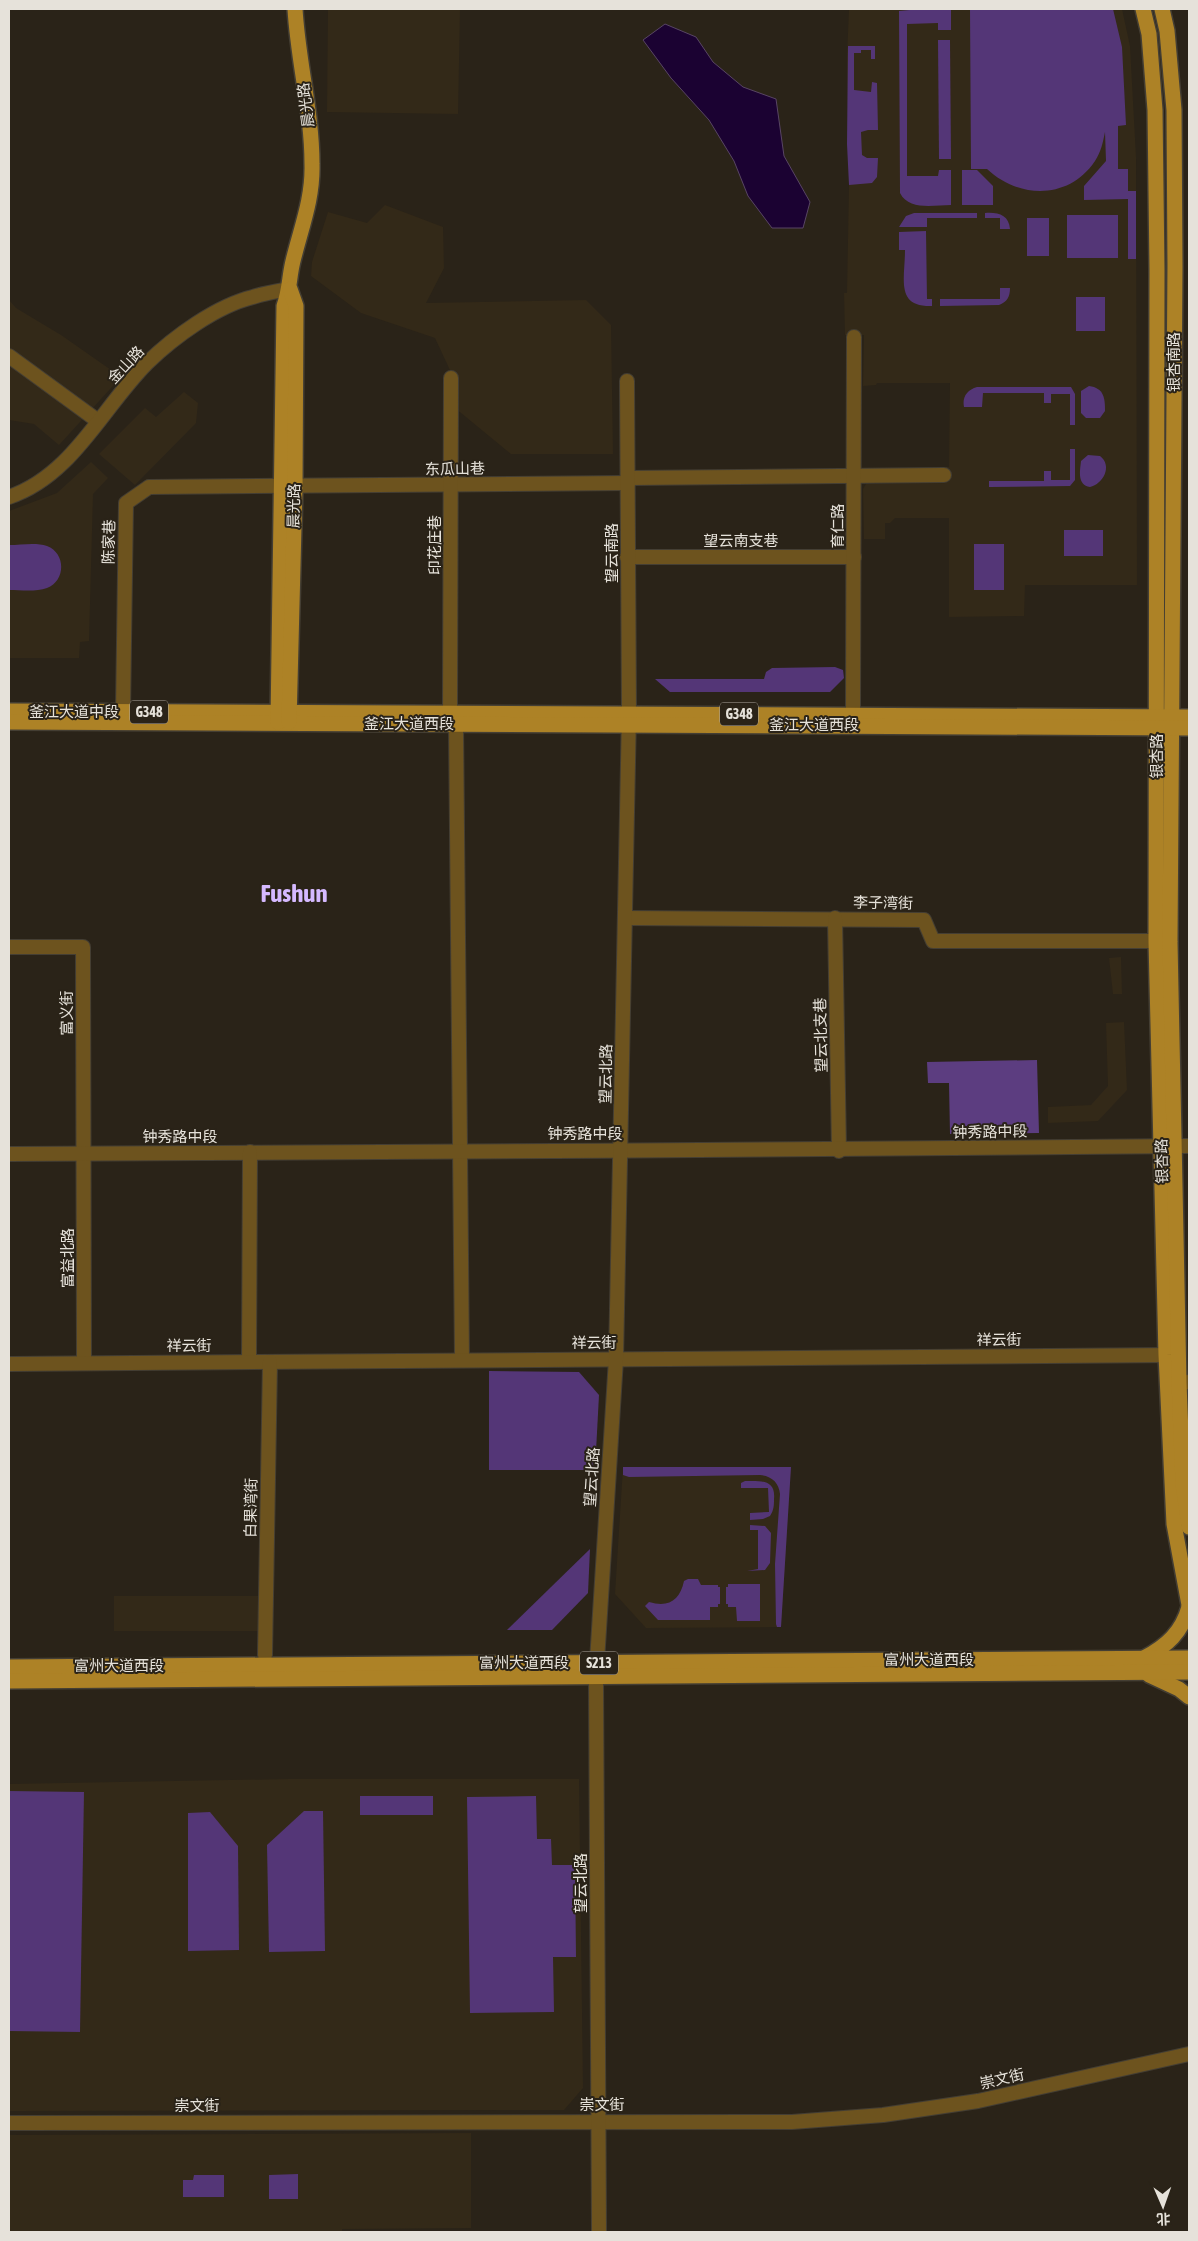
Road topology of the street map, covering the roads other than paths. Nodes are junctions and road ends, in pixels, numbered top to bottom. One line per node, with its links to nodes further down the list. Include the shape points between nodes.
1 (295, 9): 4 (main road, 晨光路, via 312,162 312,192 291,268)
2 (1143, 9): 26 (main road, 银杏南路, via 1149,34 1155,110)
3 (1162, 9): 26 (main road, 银杏南路, via 1174,110 1175,266)
4 (290, 289): 9 (street, 金山路, via 251,297 224,308 178,336 146,364); 14 (main road, 晨光路, via 284,306)
5 (854, 337): 11 (street, 育仁路)
6 (9, 356): 9 (street)
7 (451, 378): 13 (street, 印花庄巷)
8 (627, 380): 12 (street, 望云南路)
9 (98, 421): 15 (street, 金山路, via 47,478)
10 (944, 475): 11 (street, 东瓜山巷)
11 (854, 476): 12 (street, 东瓜山巷); 17 (street, 育仁路)
12 (628, 481): 13 (street, 东瓜山巷); 16 (street, 望云南路)
13 (451, 485): 14 (street, 东瓜山巷); 23 (street, 印花庄巷)
14 (288, 487): 19 (street, 陈家巷, via 149,487 126,503); 22 (main road, 晨光路)
15 (9, 497)
16 (627, 557): 17 (street, 望云南支巷); 24 (street, 望云南路)
17 (854, 557): 20 (street, 育仁路)
18 (9, 712): 19 (main road, 釜江大道中段 / G348)
19 (123, 712): 22 (main road, 釜江大道中段 / G348)
20 (853, 714): 24 (main road, 釜江大道西段 / G348); 26 (main road, 釜江大道西段 / G348)
21 (1189, 717): 26 (main road, 釜江大道西段 / G348)
22 (284, 718): 23 (main road, 釜江大道西段 / G348); 25 (main road, 釜江大道中段 / G348)
23 (453, 718): 24 (main road, 釜江大道西段 / G348); 34 (street, 印花庄巷)
24 (629, 719): 26 (main road, 釜江大道西段 / G348); 28 (street, 望云北路)
25 (9, 722)
26 (1164, 722): 27 (main road, 釜江大道西段 / G348); 30 (main road, 银杏路); 32 (main road, 银杏路)
27 (1189, 728)
28 (625, 918): 29 (street, 李子湾街); 33 (street, 望云北路)
29 (835, 918): 30 (street, 李子湾街, via 924,920 933,941); 35 (street, 望云北支巷)
30 (1156, 941): 32 (main road, 银杏路)
31 (9, 947): 38 (street, 富义街, via 83,947)
32 (1175, 1147): 35 (street, 钟秀路中段); 39 (main road, 银杏路)
33 (620, 1150): 34 (street, 钟秀路中段); 35 (street, 钟秀路中段); 40 (street, 望云北路)
34 (460, 1151): 36 (street, 钟秀路中段); 41 (street, 印花庄巷)
35 (839, 1151)
36 (250, 1152): 38 (street, 钟秀路中段); 42 (street)
37 (9, 1154): 38 (street, 钟秀路中段)
38 (85, 1154): 44 (street, 富益北路)
39 (1172, 1355): 40 (street, 祥云街); 46 (main road, 银杏路); 48 (main road, 银杏路, via 1174,1524)
40 (616, 1359): 41 (street, 祥云街); 53 (street, 望云北路)
41 (462, 1360): 43 (street, 祥云街)
42 (249, 1362): 43 (street, 祥云街); 44 (street, 祥云街)
43 (270, 1362): 49 (street, 白果湾街)
44 (84, 1363): 45 (street, 祥云街)
45 (9, 1364)
46 (1184, 1383): 47 (main road, 银杏路, via 1183,1484)
47 (1189, 1527)
48 (1189, 1606): 51 (main road, via 1177,1635)
49 (265, 1654)
50 (1189, 1658): 51 (main road, 富州大道西段 / S213)
51 (1143, 1666): 53 (main road, 富州大道西段 / S213); 54 (main road, 富州大道西段 / S213); 56 (main road)
52 (9, 1667): 53 (main road, 富州大道西段 / S213)
53 (597, 1670): 55 (main road, 富州大道西段 / S213); 58 (street, 望云北路)
54 (1189, 1672)
55 (9, 1681)
56 (1189, 1697)
57 (1189, 2054): 58 (street, 崇文街, via 978,2101 883,2115 792,2122)
58 (599, 2121): 59 (street, 崇文街); 60 (street, 望云北路)
59 (9, 2123)
60 (599, 2232)

